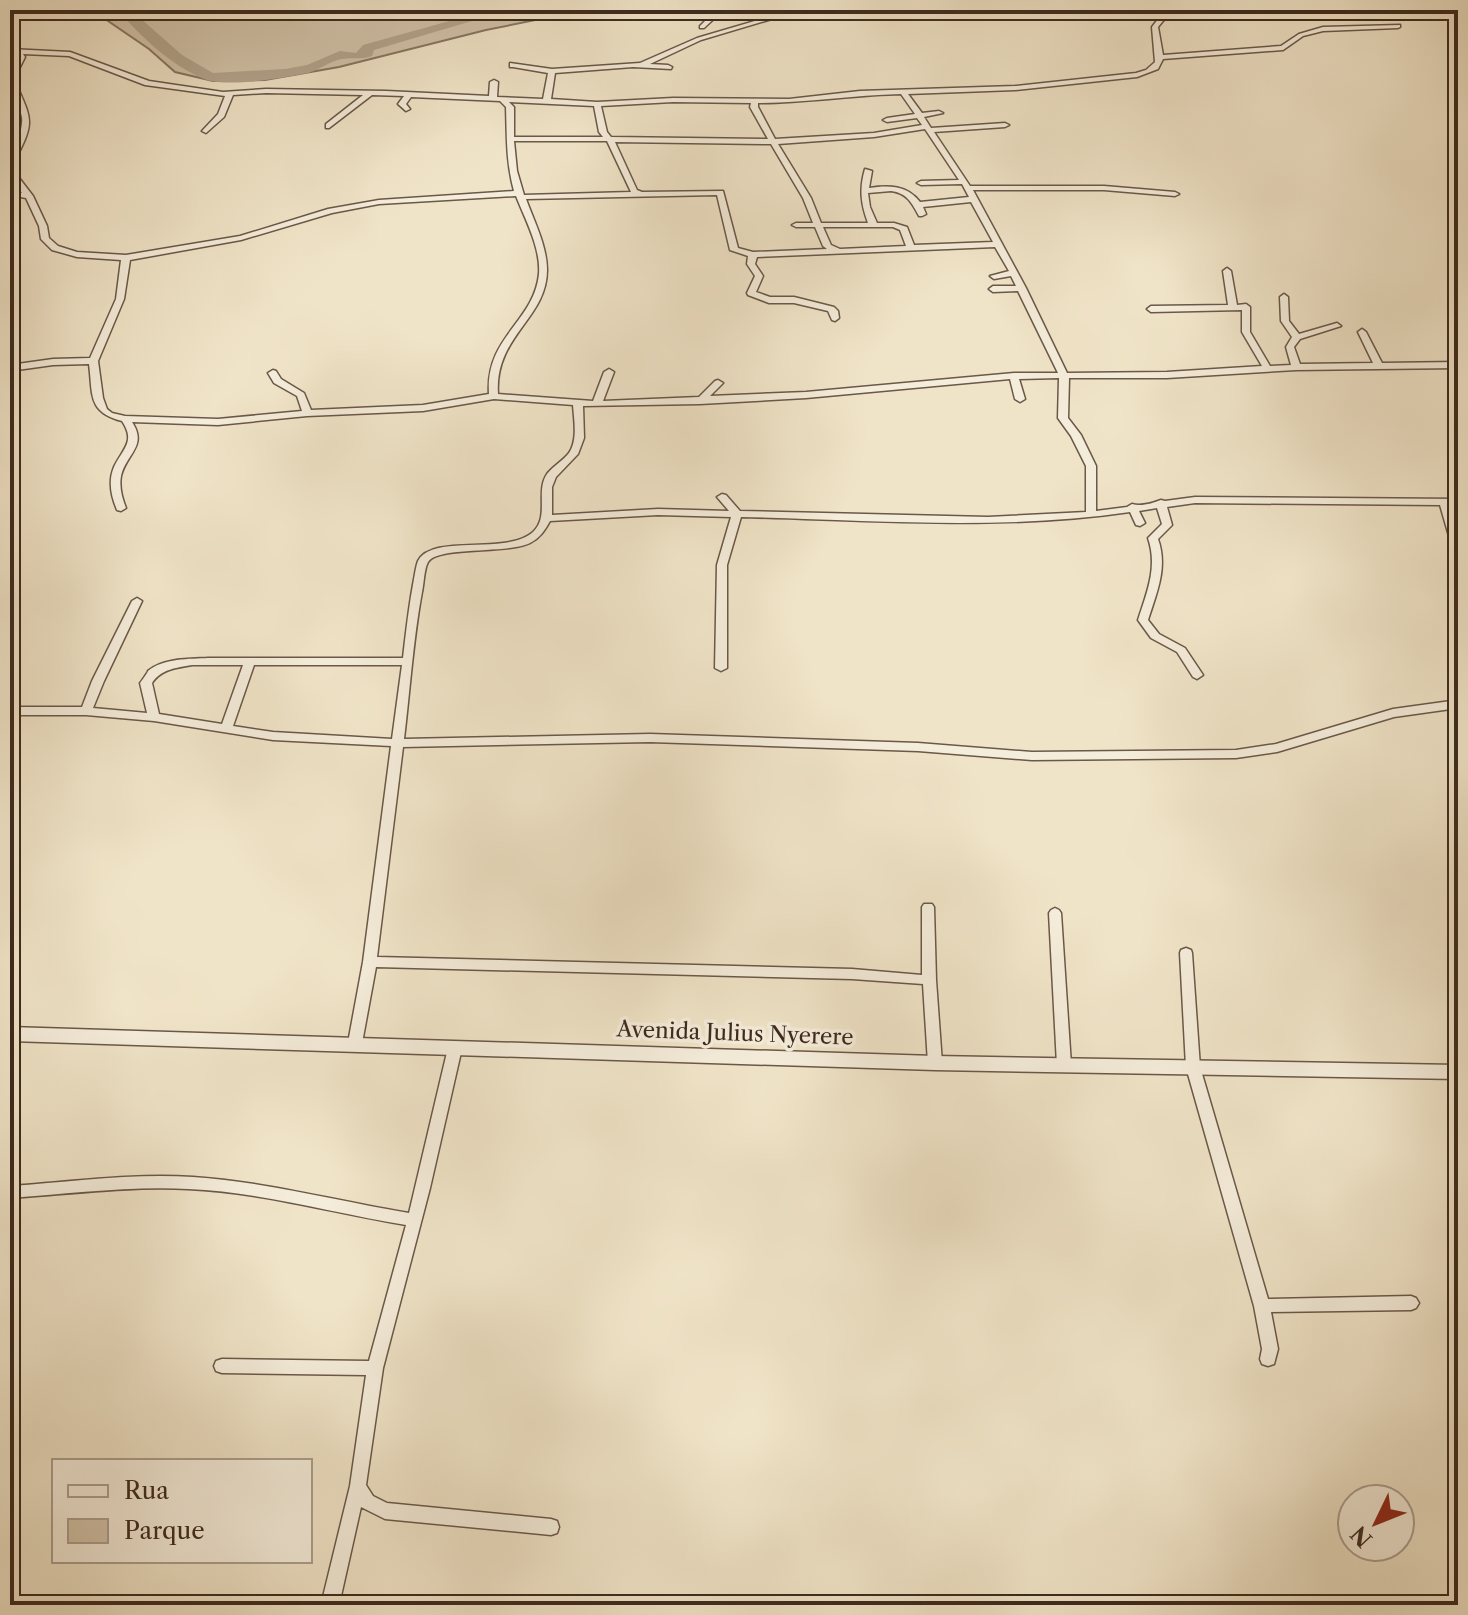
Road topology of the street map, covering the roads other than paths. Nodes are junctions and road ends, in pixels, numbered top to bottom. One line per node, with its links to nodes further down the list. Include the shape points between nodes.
1 (695, 10): 5 (street)
2 (715, 10): 7 (street)
3 (799, 10): 11 (street, via 699,39)
4 (1169, 10): 9 (street, via 1155,27)
5 (604, 17)
6 (1398, 26): 9 (street, via 1323,29 1301,35 1283,48)
7 (702, 27)
8 (14, 51): 19 (street, via 70,54 148,83); 46 (street, via 21,57 10,79 27,118)
9 (1161, 57): 17 (street, via 1146,73 1118,79)
10 (513, 65): 13 (street)
11 (642, 65): 12 (street); 13 (street)
12 (668, 67)
13 (552, 71): 25 (street)
14 (494, 82): 23 (street)
15 (444, 86): 21 (street)
16 (903, 91): 17 (street); 26 (street); 32 (street)
17 (932, 91): 31 (street)
18 (370, 93): 19 (street); 20 (street); 35 (street)
19 (230, 94): 39 (street)
20 (409, 94): 21 (street); 30 (street, via 402,104)
21 (433, 96): 22 (street)
22 (460, 97): 23 (street); 28 (street)
23 (497, 98): 24 (street); 29 (street)
24 (522, 100): 25 (street); 29 (street)
25 (547, 100): 27 (street)
26 (755, 101): 27 (street); 43 (street)
27 (597, 104): 41 (street)
28 (454, 107)
29 (510, 107): 40 (street)
30 (406, 109)
31 (939, 113): 32 (street); 37 (street)
32 (918, 115): 33 (street); 36 (street)
33 (887, 120)
34 (1005, 125): 37 (street)
35 (329, 126)
36 (928, 128): 37 (street); 43 (street); 44 (street)
37 (949, 128)
38 (664, 130): 42 (street)
39 (206, 131)
40 (509, 139): 41 (street); 55 (street)
41 (610, 141): 42 (street); 53 (street, via 634,191)
42 (670, 142): 43 (street)
43 (778, 142): 59 (street)
44 (942, 147): 45 (street); 50 (street)
45 (926, 148)
46 (10, 162)
47 (868, 171): 51 (street)
48 (10, 172): 56 (street)
49 (921, 183): 50 (street)
50 (966, 185): 54 (street); 57 (street)
51 (864, 191): 57 (street, via 901,188 920,209); 60 (street)
52 (10, 193): 56 (street)
53 (641, 194): 55 (street); 68 (street, via 720,193 734,250)
54 (1175, 194)
55 (520, 195): 69 (street, via 379,202 241,238); 93 (street, via 543,275 534,302 501,349 493,371)
56 (29, 196): 69 (street, via 45,239 55,248)
57 (973, 199): 62 (street)
58 (796, 225): 59 (street)
59 (820, 226): 60 (street); 63 (street)
60 (874, 226): 64 (street, via 904,229)
61 (865, 241): 65 (street)
62 (996, 244): 64 (street); 71 (street)
63 (827, 246): 66 (street); 67 (street)
64 (911, 248): 65 (street)
65 (871, 250): 67 (street)
66 (818, 252): 67 (street); 68 (street)
67 (840, 252)
68 (753, 255): 78 (street, via 751,264 759,276 751,293 831,309)
69 (126, 258): 82 (street, via 120,299)
70 (1227, 271): 76 (street)
71 (1014, 273): 72 (street); 73 (street)
72 (994, 276)
73 (1022, 288): 74 (street); 91 (street)
74 (993, 289)
75 (1284, 297): 81 (street, via 1285,321)
76 (1233, 306): 77 (street); 87 (street, via 1248,309 1246,332)
77 (1151, 309)
78 (835, 318)
79 (1337, 326): 81 (street)
80 (1362, 332): 84 (street)
81 (1297, 337): 85 (street, via 1290,347)
82 (93, 361): 86 (street); 99 (street, via 103,410)
83 (1458, 365): 84 (street)
84 (1379, 366): 85 (street)
85 (1296, 367): 87 (street)
86 (10, 368)
87 (1267, 368): 91 (street)
88 (609, 372): 97 (street)
89 (273, 373): 98 (street, via 301,395)
90 (1014, 376): 91 (street); 94 (street); 95 (street)
91 (1064, 376): 107 (street, via 1063,418 1091,466)
92 (718, 383): 95 (street)
93 (494, 396): 96 (street); 98 (street, via 407,409)
94 (1020, 399)
95 (700, 401): 97 (street)
96 (578, 404): 97 (street); 108 (street, via 579,438 575,452 551,476)
97 (597, 404)
98 (307, 413): 99 (street)
99 (129, 423): 105 (street, via 133,446 116,476)
100 (722, 497): 106 (street)
101 (1444, 502): 102 (street); 103 (street); 110 (street)
102 (1458, 502)
103 (1161, 503): 104 (street); 115 (street, via 1167,525 1153,538 1159,558 1143,620 1155,636 1181,650)
104 (1132, 507): 107 (street); 109 (street)
105 (121, 508)
106 (737, 514): 107 (street, via 970,521); 108 (street); 114 (street, via 722,565)
107 (1091, 515)
108 (547, 518): 112 (street, via 540,533 519,544 439,550 426,556)
109 (1140, 523)
110 (1454, 536)
111 (137, 601): 118 (street)
112 (408, 661): 113 (street); 121 (street)
113 (250, 662): 119 (street, via 170,664 152,672 146,683); 120 (street)
114 (721, 668)
115 (1197, 675)
116 (1458, 704): 121 (street, via 1393,713 1277,748 1236,754 1032,756 650,738)
117 (10, 711): 118 (street)
118 (86, 711): 119 (street)
119 (154, 717): 120 (street)
120 (226, 729): 121 (street)
121 (399, 743): 125 (street)
122 (928, 907): 126 (street)
123 (1055, 913): 131 (street)
124 (1186, 953): 132 (street)
125 (370, 962): 126 (street); 128 (street)
126 (929, 980): 130 (street)
127 (10, 1034): 128 (street, Avenida Julius Nyerere)
128 (355, 1043): 129 (street, Avenida Julius Nyerere)
129 (455, 1048): 130 (street, Avenida Julius Nyerere); 135 (street)
130 (935, 1063): 131 (street, Avenida Julius Nyerere)
131 (1064, 1065): 132 (street, Avenida Julius Nyerere)
132 (1193, 1067): 133 (street, Avenida Julius Nyerere); 137 (street)
133 (1458, 1072)
134 (10, 1192): 135 (street, via 189,1183 281,1194)
135 (414, 1220): 140 (street)
136 (1411, 1303): 137 (street)
137 (1262, 1306): 138 (street)
138 (1268, 1359)
139 (222, 1366): 140 (street)
140 (375, 1368): 141 (street)
141 (358, 1486): 142 (street, via 367,1501 385,1511); 143 (street)
142 (551, 1527)
143 (330, 1605)

